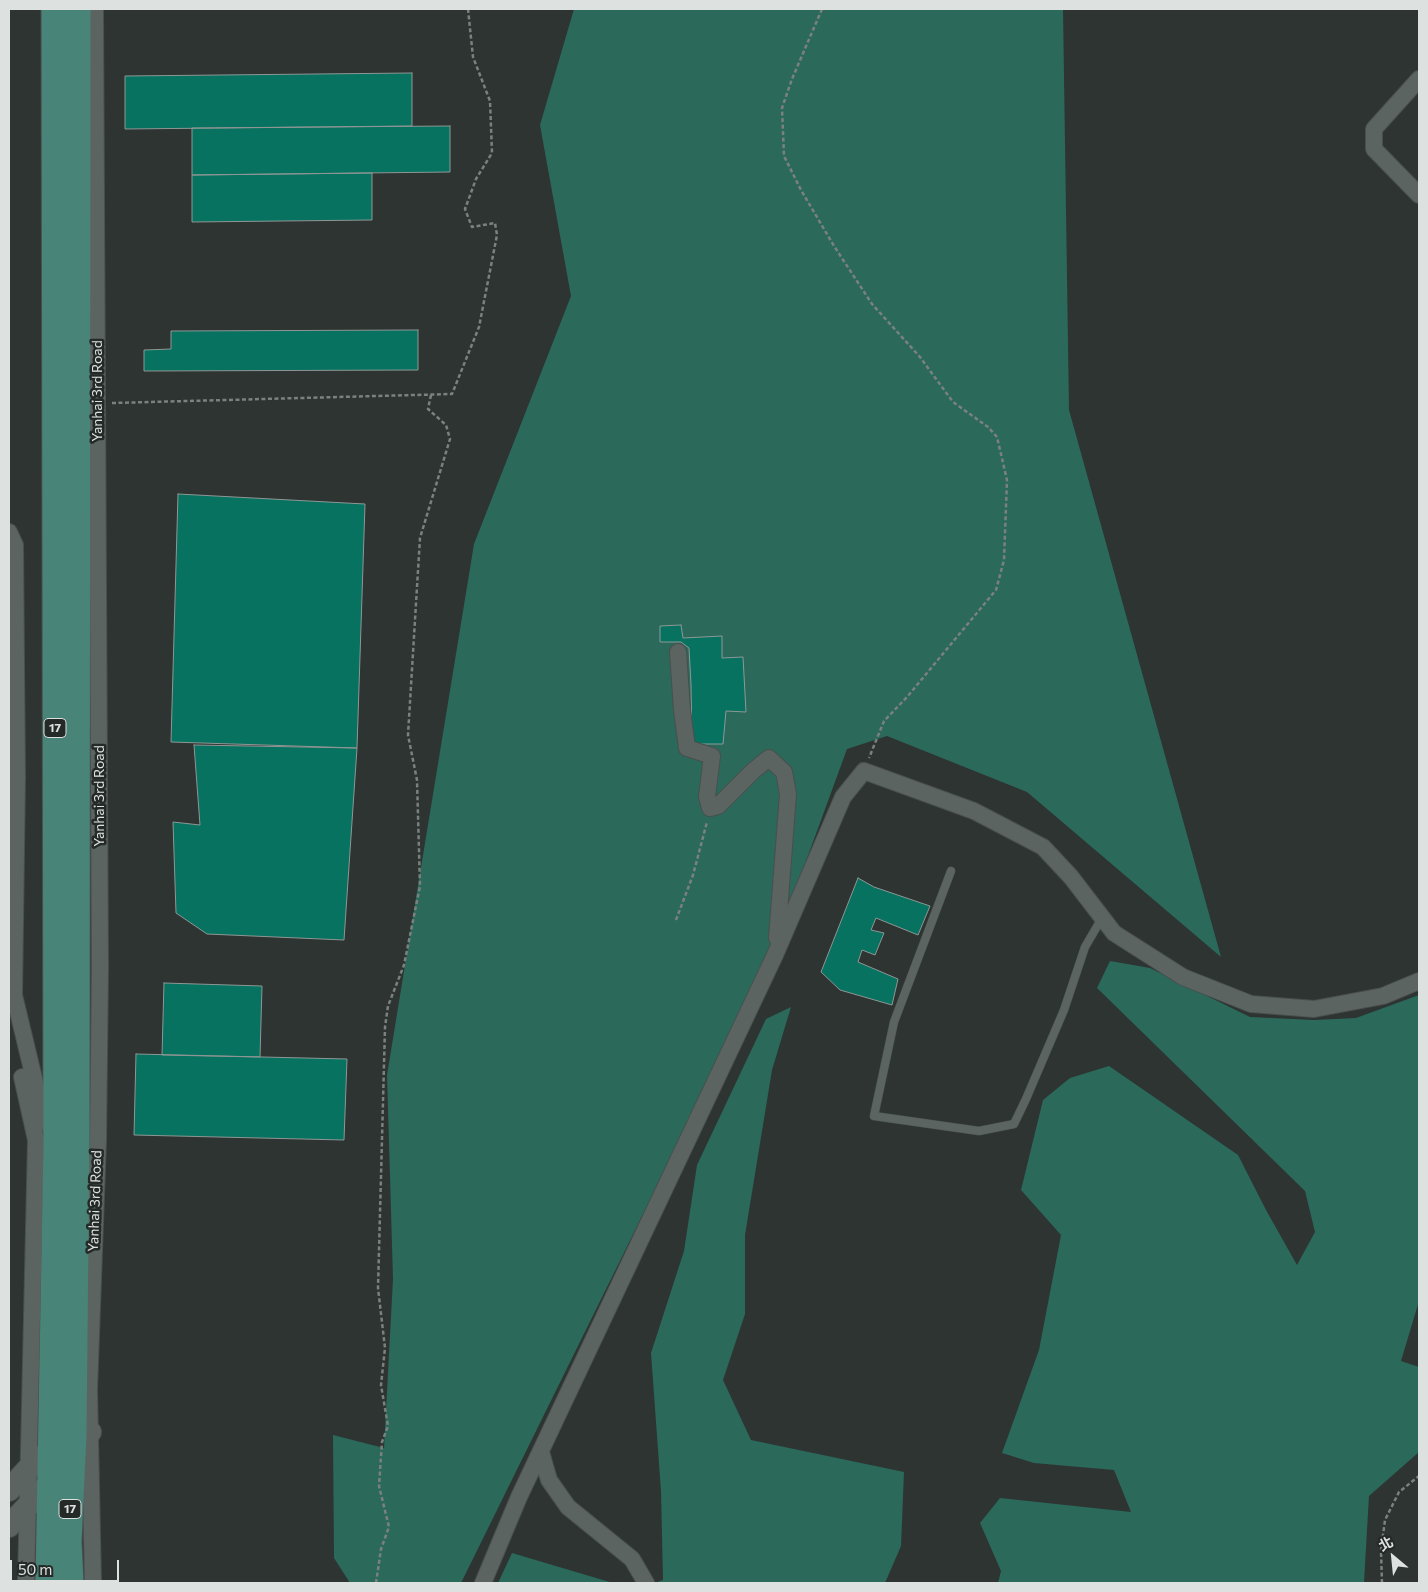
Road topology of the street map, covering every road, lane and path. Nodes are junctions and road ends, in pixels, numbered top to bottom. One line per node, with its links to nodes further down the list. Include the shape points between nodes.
1 (54, 9): 7 (main road, Yanhai 3rd Road / 17)
2 (78, 9): 7 (main road, Yanhai 3rd Road / 17)
3 (95, 9): 7 (street, Yanhai 3rd Road)
4 (468, 9): 10 (path, via 473,56 490,101 492,153 476,179 465,209 472,227 495,224 497,235 479,327 452,394)
5 (822, 9): 14 (path, via 782,108 784,156 834,246 872,304 920,357 953,402 997,437 1007,480 1004,560 996,590 907,698 884,721)
6 (1419, 79): 8 (street, via 1374,129 1374,148)
7 (76, 148): 9 (main road, Yanhai 3rd Road / 17); 9 (street, Yanhai 3rd Road)
8 (1419, 195)
9 (76, 278): 11 (main road, Yanhai 3rd Road / 17); 11 (street, Yanhai 3rd Road)
10 (431, 395): 11 (path, via 112,403); 35 (path, via 428,409 446,425 450,439 420,538 408,734 417,780 420,886 404,965 388,1006 385,1027 378,1288 385,1348 381,1385 388,1426 382,1442 379,1486 389,1527 381,1549)
11 (76, 421): 22 (main road, Yanhai 3rd Road / 17); 22 (street, Yanhai 3rd Road, via 100,958)
12 (9, 532): 22 (street, Yanhai 3rd Road, via 15,546 16,574 14,995 38,1094)
13 (678, 652): 15 (street, via 687,748 712,756 707,797)
14 (864, 771): 17 (street, via 974,811 1043,847); 19 (street, via 843,796)
15 (710, 808): 18 (path, via 693,875); 19 (street, via 718,806 770,758 784,772 788,794)
16 (951, 871): 17 (lane, via 894,1022 874,1116 979,1131 1014,1124 1064,1010 1085,947)
17 (1102, 918): 20 (street, via 1114,933 1183,977 1251,1004 1314,1009 1383,996)
18 (676, 920)
19 (775, 955): 24 (street)
20 (1419, 981)
21 (9, 1020): 25 (street, via 36,1140)
22 (77, 1141): 23 (main road, Yanhai 3rd Road / 17)
23 (72, 1443): 25 (street); 27 (main road, Yanhai 3rd Road / 17); 33 (main road, Yanhai 3rd Road / 17); 34 (street, Yanhai 3rd Road)
24 (541, 1452): 36 (street); 37 (street, via 548,1480 568,1507 632,1559)
25 (28, 1468): 28 (street); 29 (street)
26 (1419, 1476): 38 (path, via 1399,1492 1385,1520 1381,1551)
27 (51, 1482): 29 (street); 32 (main road, Yanhai 3rd Road / 17)
28 (9, 1490)
29 (28, 1506): 30 (street); 31 (street)
30 (9, 1526)
31 (26, 1583)
32 (48, 1583)
33 (71, 1583)
34 (93, 1583)
35 (376, 1583)
36 (483, 1583)
37 (646, 1583)
38 (1382, 1583)

